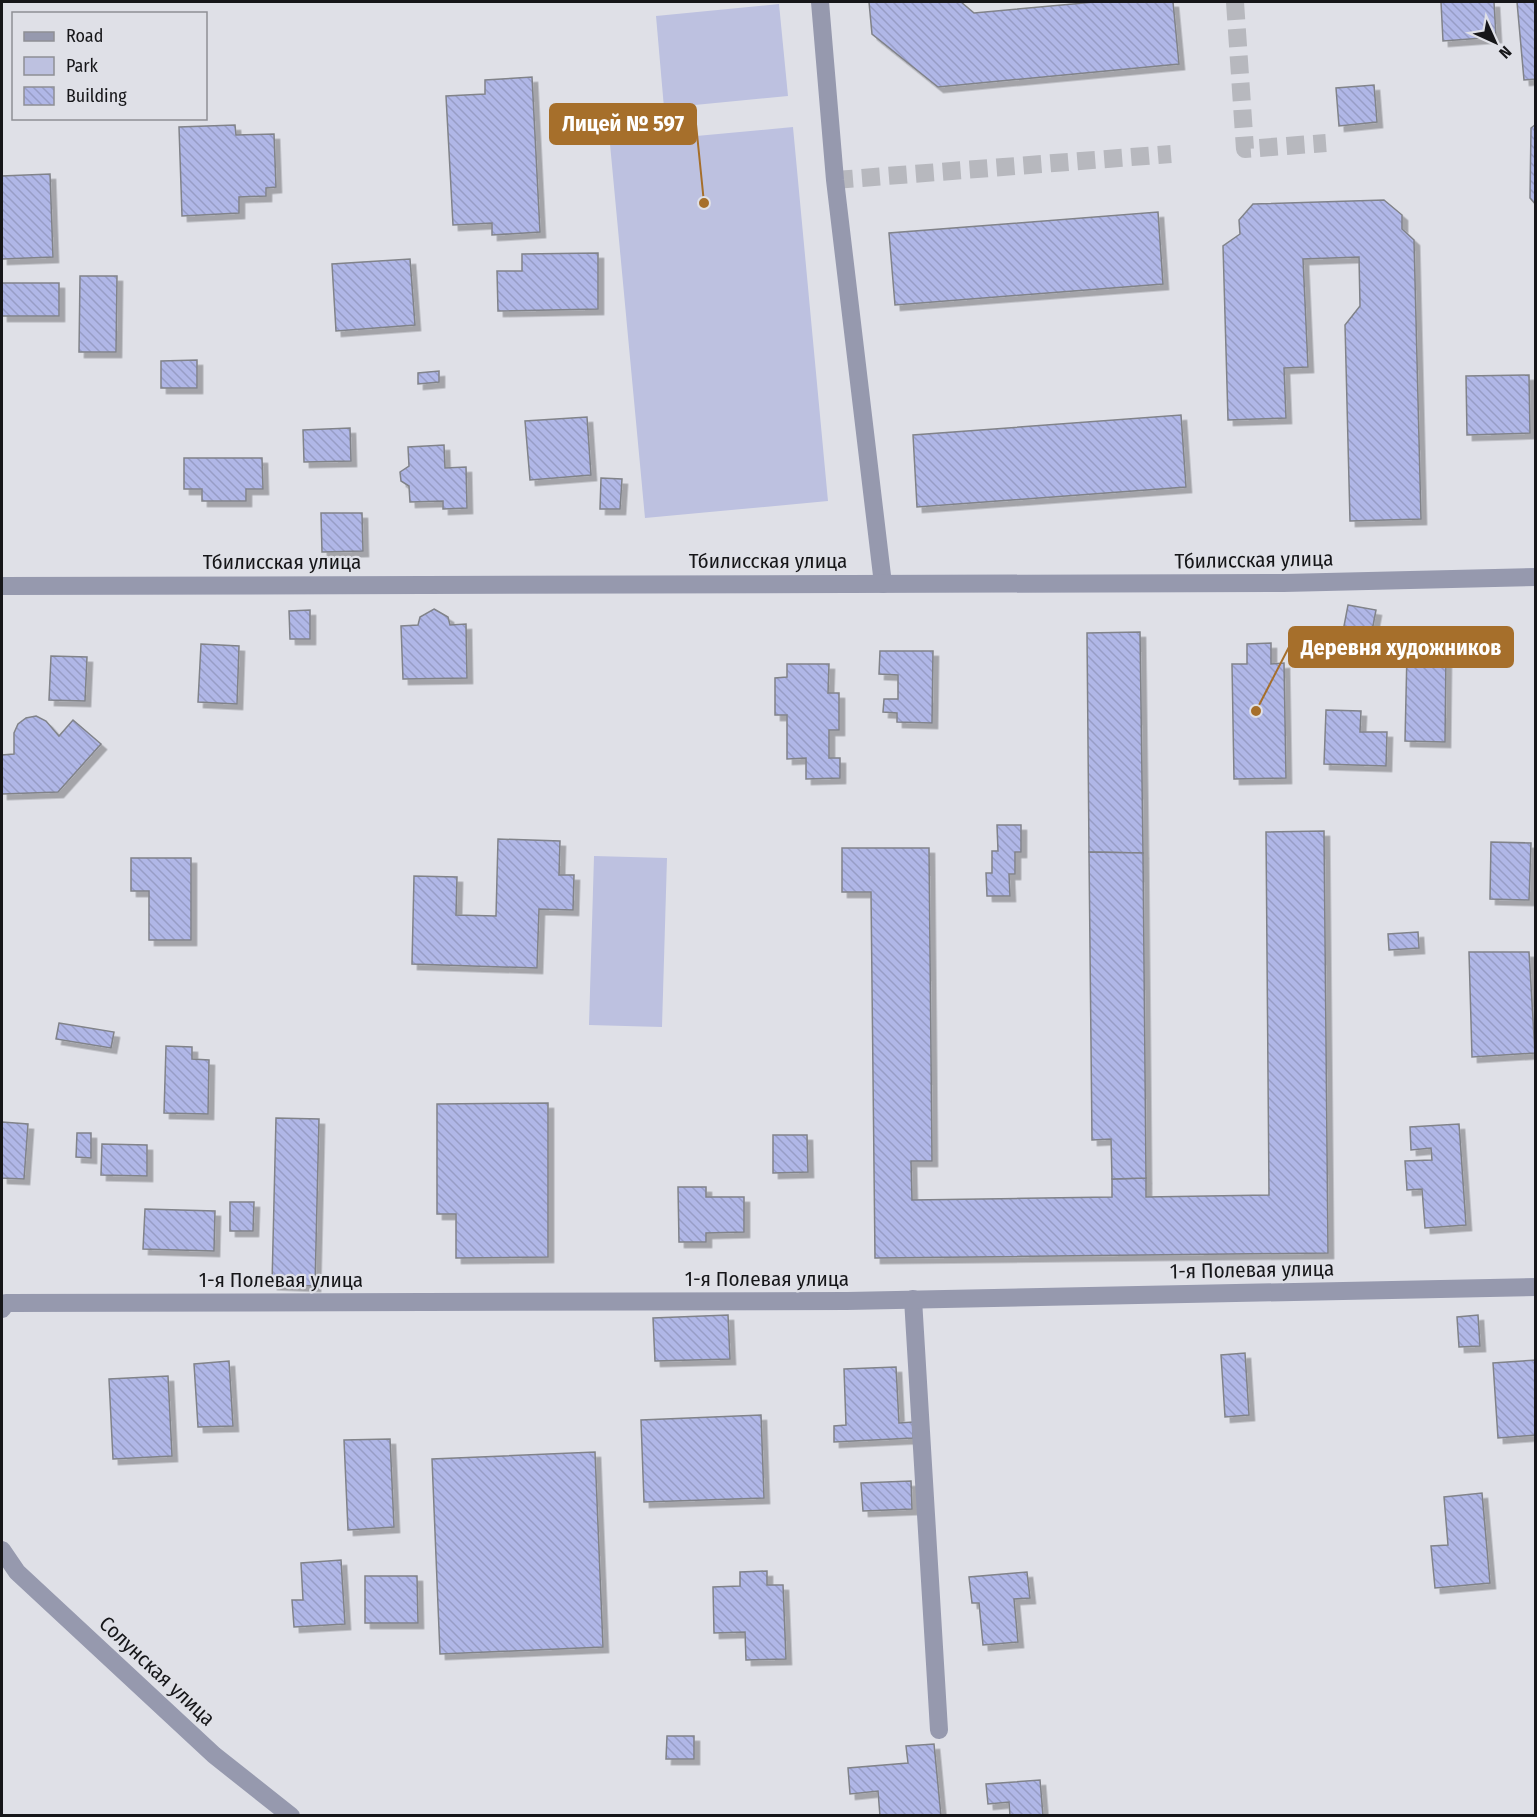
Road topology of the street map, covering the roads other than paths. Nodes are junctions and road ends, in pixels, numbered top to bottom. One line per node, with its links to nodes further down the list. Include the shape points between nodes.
1 (820, 2): 3 (street, via 837,204)
2 (1536, 577): 3 (street, Тбилисская улица, via 1284,583)
3 (883, 584): 4 (street, Тбилисская улица)
4 (2, 586)
5 (1536, 1287): 6 (street, 1-я Полевая улица)
6 (913, 1299): 7 (street, 1-я Полевая улица, via 17,1302 6,1303); 9 (street)
7 (2, 1309)
8 (2, 1550): 10 (street, Солунская улица, via 17,1572 214,1755)
9 (939, 1730)
10 (291, 1815)

